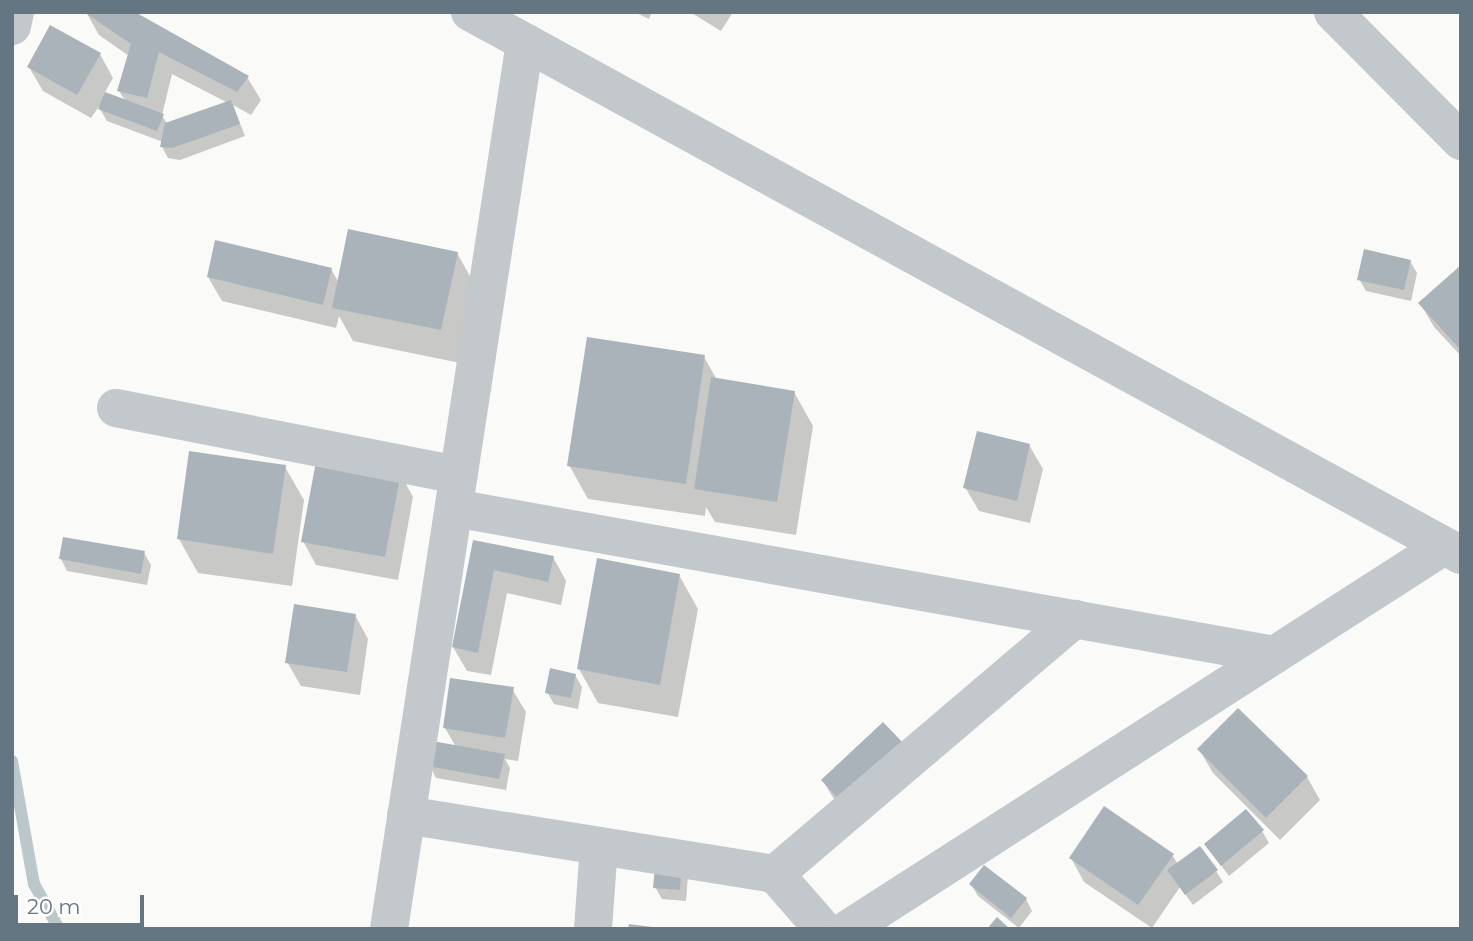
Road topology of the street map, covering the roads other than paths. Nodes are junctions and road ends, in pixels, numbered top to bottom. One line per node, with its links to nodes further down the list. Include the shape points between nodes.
1 (15, 12): 4 (street)
2 (470, 12): 5 (street)
3 (1333, 12): 6 (street)
4 (12, 26)
5 (525, 43): 8 (street); 9 (street)
6 (1461, 141)
7 (116, 408): 8 (street)
8 (457, 491): 10 (street); 12 (street)
9 (1452, 550): 11 (street)
10 (1075, 619): 11 (street); 14 (street)
11 (1274, 655): 18 (street)
12 (406, 815): 13 (street); 15 (street)
13 (599, 846): 14 (street); 16 (street)
14 (775, 874): 17 (street)
15 (389, 929)
16 (593, 929)
17 (823, 929)
18 (848, 929)

